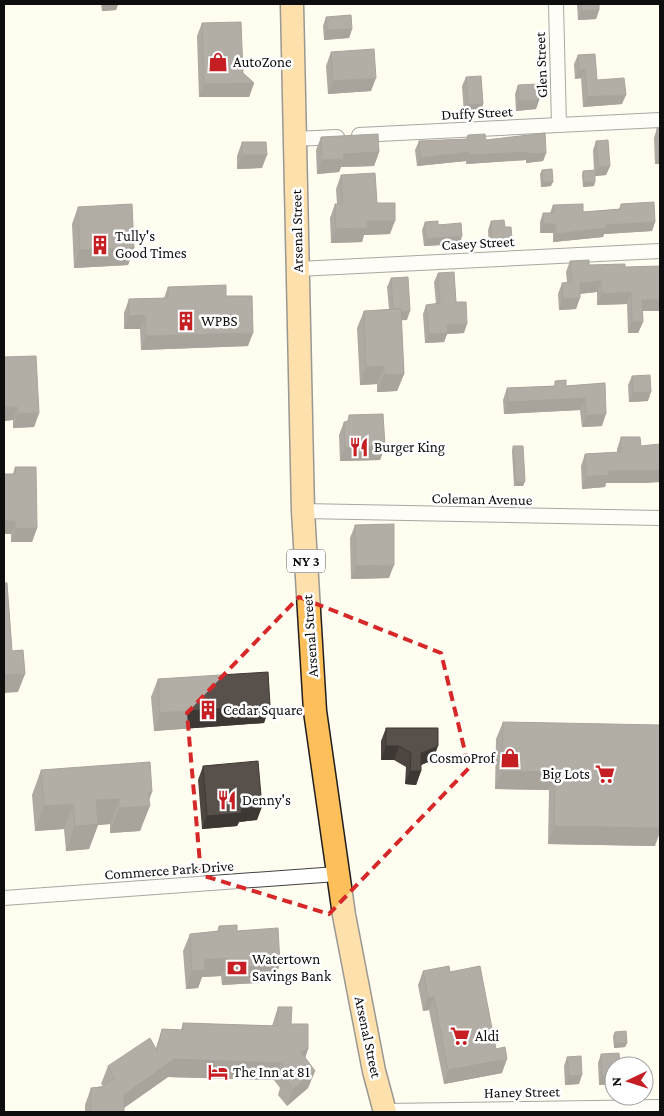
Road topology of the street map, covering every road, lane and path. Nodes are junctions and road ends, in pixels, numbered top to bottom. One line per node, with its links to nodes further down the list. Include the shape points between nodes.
1 (292, 4): 5 (highway, Arsenal Street / NY 3)
2 (556, 4): 4 (street, Glen Street)
3 (660, 120): 4 (street, Duffy Street)
4 (559, 124): 5 (street, Duffy Street)
5 (295, 139): 7 (highway, Arsenal Street / NY 3)
6 (660, 251): 7 (street, Casey Street)
7 (298, 268): 8 (highway, Arsenal Street / NY 3)
8 (303, 512): 9 (street, Coleman Avenue); 10 (highway, Arsenal Street / NY 3, via 315,711)
9 (660, 518)
10 (337, 874): 11 (street, Commerce Park Drive); 13 (highway, Arsenal Street / NY 3, via 374,1071)
11 (4, 898)
12 (660, 1107): 13 (street, Haney Street)
13 (385, 1112)

